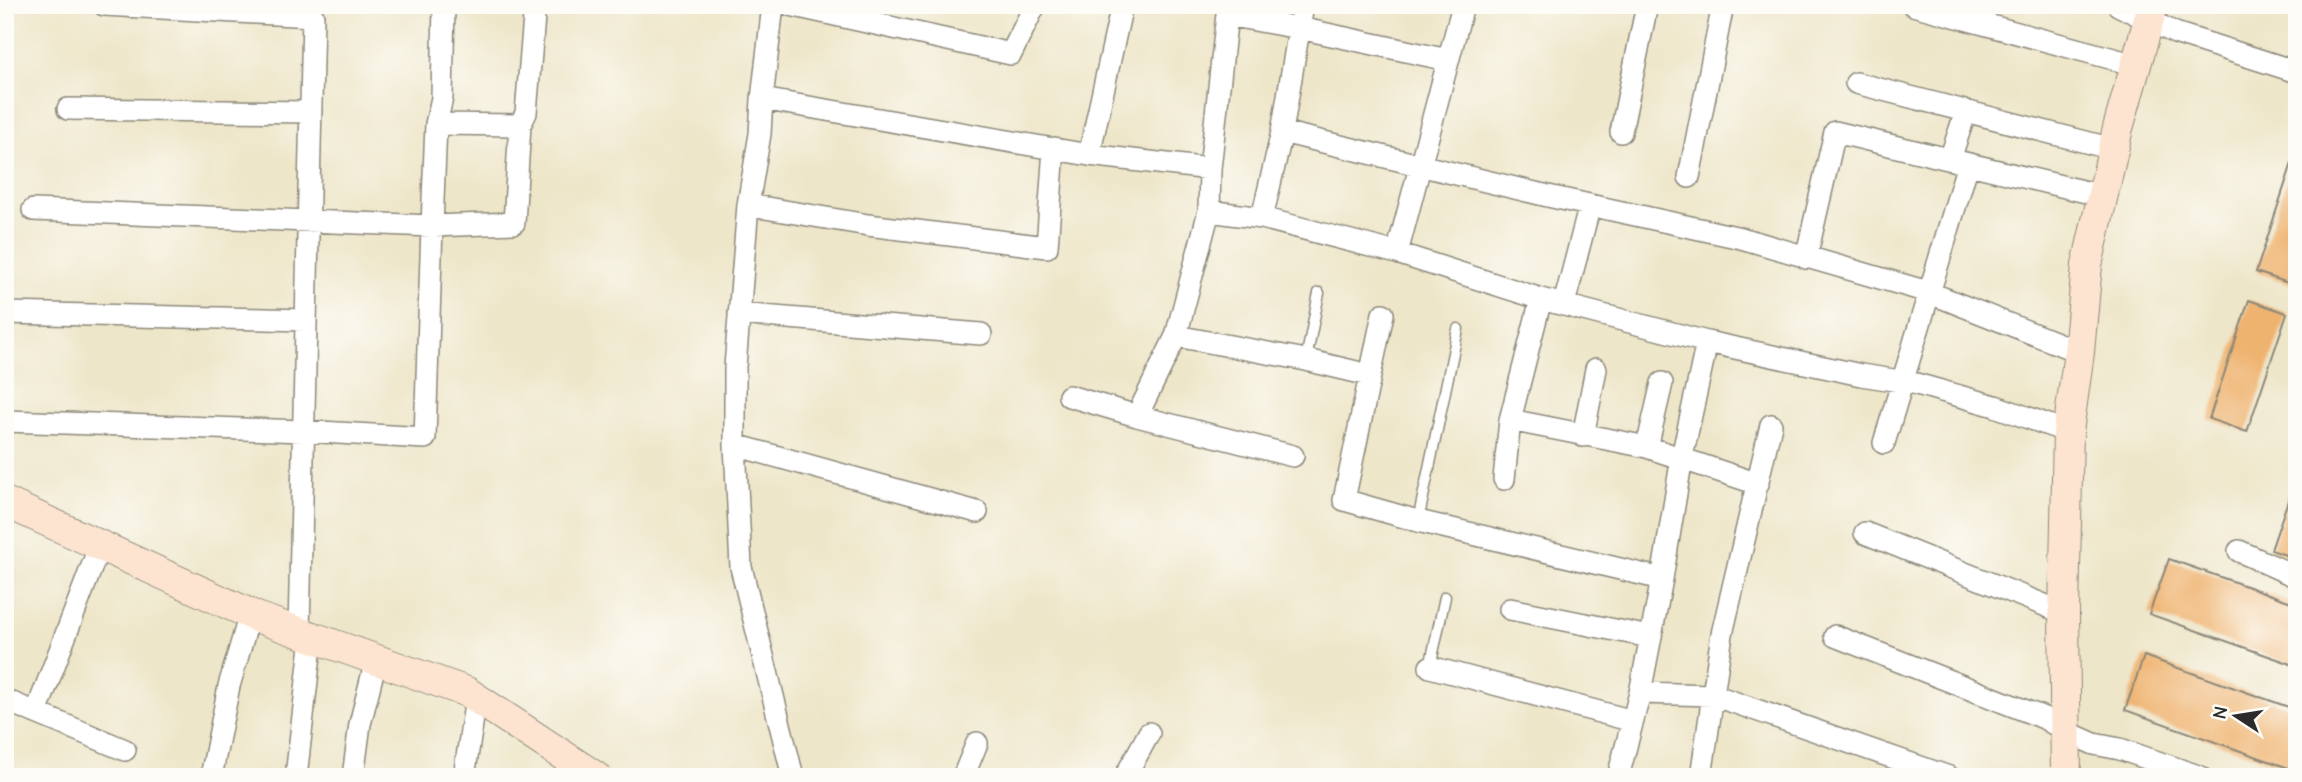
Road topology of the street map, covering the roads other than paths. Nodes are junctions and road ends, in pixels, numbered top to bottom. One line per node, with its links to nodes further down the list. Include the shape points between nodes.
1 (104, 5): 24 (street, via 313,16)
2 (444, 5): 25 (street, via 442,98)
3 (535, 5): 26 (street, via 526,113)
4 (773, 5): 21 (street)
5 (790, 5): 6 (street, via 1012,54)
6 (1035, 5)
7 (1122, 5): 31 (street)
8 (1303, 5): 16 (street)
9 (1463, 5): 17 (street)
10 (1647, 5): 28 (street)
11 (1723, 5): 35 (street)
12 (1913, 5): 18 (street)
13 (2118, 5): 15 (street)
14 (1228, 10): 16 (street); 34 (street)
15 (2150, 13): 18 (main road); 19 (street, via 2175,33)
16 (1299, 28): 17 (street); 27 (street)
17 (1448, 60): 33 (street)
18 (2136, 65): 30 (main road)
19 (2297, 72)
20 (1856, 83): 23 (street)
21 (762, 99): 29 (street); 37 (street)
22 (68, 109): 24 (street)
23 (1966, 111): 30 (street); 32 (street)
24 (311, 112): 42 (street)
25 (436, 124): 26 (street); 43 (street)
26 (520, 125): 43 (street, via 514,223)
27 (1282, 132): 33 (street); 41 (street)
28 (1620, 132)
29 (1054, 148): 31 (street); 37 (street, via 1047,247)
30 (2113, 149): 36 (main road)
31 (1089, 155): 34 (street)
32 (1959, 161): 36 (street); 45 (street, via 1835,132); 46 (street)
33 (1420, 164): 38 (street); 44 (street)
34 (1210, 169): 40 (street)
35 (1689, 177)
36 (2103, 196): 58 (main road, via 2088,265)
37 (748, 205): 51 (street)
38 (1590, 205): 45 (street, via 1741,238); 49 (street)
39 (33, 210): 42 (street)
40 (1209, 212): 41 (street); 56 (street)
41 (1262, 218): 44 (street)
42 (309, 221): 43 (street); 53 (street)
43 (432, 226): 69 (street, via 425,438)
44 (1397, 253): 48 (street)
45 (1807, 258): 46 (street)
46 (1928, 292): 58 (street); 63 (street)
47 (1319, 293): 59 (lane)
48 (1541, 299): 49 (street); 66 (street)
49 (1564, 304): 57 (street)
50 (5, 313): 53 (street)
51 (739, 314): 55 (street); 73 (street)
52 (1383, 314): 61 (street)
53 (306, 320): 69 (street)
54 (1458, 329): 81 (lane)
55 (981, 334)
56 (1175, 336): 59 (street); 65 (street)
57 (1707, 342): 63 (street); 76 (street)
58 (2079, 352): 70 (main road)
59 (1306, 360): 61 (street)
60 (1596, 369): 71 (street)
61 (1369, 375): 81 (street, via 1344,500)
62 (1662, 383): 74 (street)
63 (1901, 383): 70 (street, via 1995,406); 72 (street)
64 (1069, 396): 65 (street)
65 (1137, 416): 75 (street)
66 (1510, 420): 71 (street); 77 (street)
67 (5, 421): 69 (street)
68 (1771, 425): 78 (street)
69 (303, 431): 91 (street)
70 (2068, 432): 89 (main road)
71 (1583, 436): 74 (street)
72 (1884, 443)
73 (735, 445): 80 (street); 111 (street, via 741,566)
74 (1647, 447): 76 (street)
75 (1293, 456)
76 (1682, 457): 78 (street); 86 (street)
77 (1504, 479)
78 (1758, 484): 97 (street, via 1722,634)
79 (5, 502): 83 (main road)
80 (977, 512)
81 (1418, 521): 86 (street)
82 (1865, 533): 89 (street)
83 (100, 545): 90 (main road); 100 (street)
84 (2239, 551): 85 (street)
85 (2297, 576)
86 (1662, 579): 93 (street)
87 (1445, 597): 95 (lane)
88 (1510, 609): 93 (street)
89 (2064, 613): 102 (main road)
90 (250, 614): 91 (main road); 107 (street, via 229,686)
91 (305, 635): 94 (main road); 108 (street)
92 (1835, 636): 102 (street, via 2044,718)
93 (1650, 637): 96 (street)
94 (376, 660): 98 (main road); 109 (street)
95 (1430, 667): 101 (street)
96 (1640, 693): 97 (street); 101 (street)
97 (1713, 695): 115 (street); 116 (street)
98 (475, 698): 106 (main road); 110 (street)
99 (5, 700): 100 (street)
100 (36, 713): 105 (street)
101 (1633, 721): 114 (street)
102 (2067, 732): 117 (main road); 118 (street)
103 (1149, 733): 113 (street)
104 (977, 743): 112 (street)
105 (125, 750)
106 (588, 774)
107 (211, 777)
108 (296, 777)
109 (353, 777)
110 (464, 777)
111 (793, 777)
112 (963, 777)
113 (1125, 777)
114 (1618, 777)
115 (1702, 777)
116 (1949, 777)
117 (2066, 777)
118 (2201, 777)

